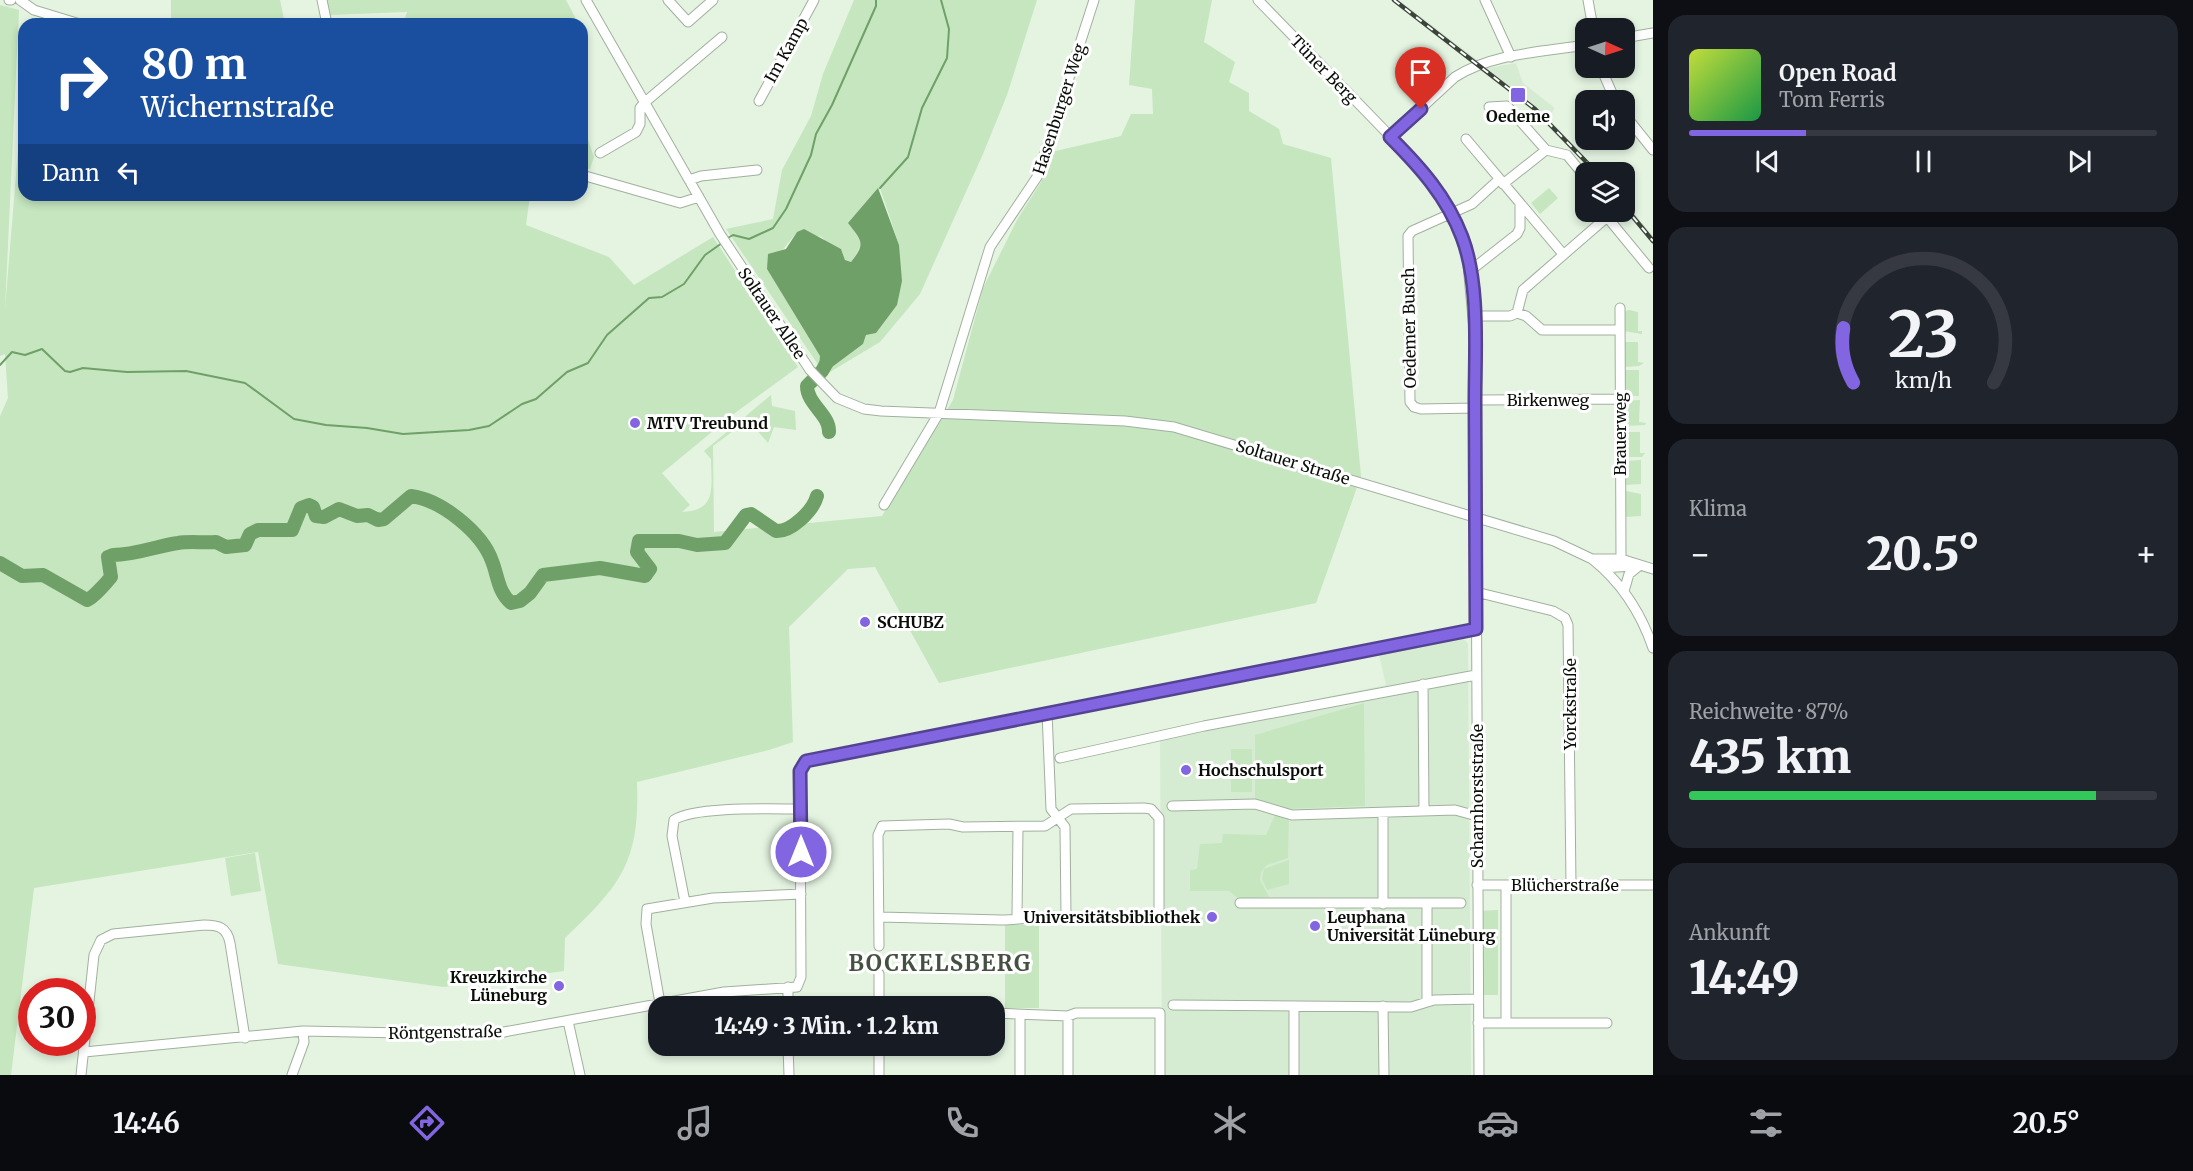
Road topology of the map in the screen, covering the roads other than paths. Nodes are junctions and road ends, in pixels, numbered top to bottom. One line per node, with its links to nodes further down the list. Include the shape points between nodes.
1 (20, 0): 11 (street, via 34,10)
2 (322, 0): 12 (street)
3 (586, 0): 20 (street)
4 (668, 0): 5 (street, via 688,22)
5 (713, 0)
6 (814, 0): 19 (street, Im Kamp)
7 (1094, 0): 47 (street, Hasenburger Weg, via 1037,177 999,230 983,266)
8 (1258, 0): 23 (street, Tüner Berg)
9 (1485, 0): 18 (street)
10 (1588, 0): 13 (street)
11 (60, 18)
12 (326, 18)
13 (1591, 18)
14 (1653, 33): 15 (street)
15 (1635, 36)
16 (722, 37): 20 (street)
17 (1575, 47): 18 (street)
18 (1511, 57): 23 (street, via 1479,65 1455,77)
19 (759, 101)
20 (644, 103): 27 (street, via 636,132); 31 (street)
21 (1489, 107): 25 (street, via 1507,106)
22 (1635, 128): 26 (street)
23 (1390, 137): 35 (street, Tüner Berg, via 1424,171)
24 (1466, 139): 32 (street, via 1501,177)
25 (1546, 150): 28 (street, via 1567,155); 32 (street)
26 (1653, 150)
27 (600, 153)
28 (1575, 165)
29 (757, 170): 31 (street)
30 (588, 177): 33 (street, via 680,202)
31 (689, 180): 33 (street)
32 (1499, 184): 34 (street); 35 (street, via 1472,204)
33 (699, 197): 47 (street, Soltauer Allee, via 810,370 837,398 864,409)
34 (1520, 204): 38 (street); 40 (street, via 1517,234)
35 (1451, 212): 40 (street, Tüner Berg); 46 (street, Oedemer Busch, via 1408,236 1410,402 1421,409)
36 (1597, 222): 38 (street)
37 (1612, 222): 39 (street)
38 (1563, 254): 42 (street, via 1523,290)
39 (1649, 268)
40 (1470, 271): 43 (street, Tüner Berg)
41 (1620, 308): 44 (street, Brauerweg)
42 (1516, 313): 43 (street); 44 (street, via 1542,330)
43 (1474, 316): 46 (street, Scharnhorststraße)
44 (1620, 330): 45 (street, Brauerweg)
45 (1620, 399): 46 (street, Birkenweg); 51 (street, Brauerweg)
46 (1475, 404): 49 (street, Scharnhorststraße)
47 (939, 413): 48 (street, Hasenburger Weg); 49 (street, Soltauer Straße, via 1125,421 1174,427)
48 (884, 505)
49 (1475, 518): 50 (street, Soltauer Straße, via 1554,542); 56 (street, Scharnhorststraße)
50 (1592, 559): 51 (street, Soltauer Straße); 53 (street)
51 (1617, 559): 52 (street, Soltauer Straße); 53 (street)
52 (1640, 566): 53 (street, Soltauer Straße); 54 (street, Soltauer Straße); 55 (street, via 1629,574)
53 (1604, 568): 55 (street)
54 (1653, 569)
55 (1624, 591): 58 (street)
56 (1476, 592): 57 (street, Scharnhorststraße); 72 (street, Yorckstraße, via 1553,611 1565,618 1568,625)
57 (1476, 629): 59 (street, Scharnhorststraße); 61 (street)
58 (1653, 648)
59 (1476, 675): 60 (street); 67 (street, Scharnhorststraße)
60 (1424, 684): 62 (street); 65 (street)
61 (1047, 712): 64 (street, via 826,756 802,765); 68 (street, via 1051,809)
62 (1060, 758)
63 (1172, 806): 66 (street, via 1255,804 1292,815)
64 (801, 809): 74 (street); 75 (street, via 690,814 674,820 672,836)
65 (1424, 811): 66 (street); 67 (street, via 1455,810)
66 (1383, 813): 77 (street)
67 (1477, 816): 70 (street, Scharnhorststraße)
68 (1058, 818): 69 (street, via 1045,826); 82 (street, via 1065,827); 82 (street, via 1071,809 1144,808 1159,818 1159,920)
69 (1018, 827): 80 (street, via 882,826 878,835); 81 (street)
70 (1478, 885): 71 (street, Blücherstraße); 91 (street, Scharnhorststraße)
71 (1506, 885): 72 (street, Blücherstraße); 102 (street)
72 (1571, 885): 73 (street, Blücherstraße)
73 (1653, 885)
74 (801, 894): 75 (street); 86 (street, Röntgenstraße, via 800,982 797,987)
75 (685, 902): 87 (street, via 646,910)
76 (1240, 903): 77 (street)
77 (1383, 903): 78 (street)
78 (1427, 903): 79 (street); 92 (street)
79 (1461, 903)
80 (880, 917): 81 (street); 83 (street)
81 (1017, 917): 82 (street)
82 (1066, 917)
83 (879, 946)
84 (879, 974): 90 (street)
85 (92, 978): 105 (street, via 94,955 106,936 178,926 219,926 227,933)
86 (788, 987): 88 (street, Röntgenstraße); 89 (street)
87 (659, 996)
88 (701, 996)
89 (788, 996)
90 (879, 996)
91 (1478, 999): 92 (street); 101 (street, Scharnhorststraße)
92 (1427, 1002): 96 (street, via 1411,1007)
93 (648, 1005): 100 (street, Röntgenstraße)
94 (1173, 1005): 95 (street)
95 (1294, 1006): 96 (street); 118 (street)
96 (1383, 1006): 119 (street)
97 (1005, 1014): 98 (street)
98 (1020, 1016): 99 (street); 115 (street)
99 (1068, 1016): 116 (street); 117 (street, via 1160,1013)
100 (568, 1021): 104 (street, Röntgenstraße, via 467,1034); 112 (street)
101 (1478, 1023): 102 (street); 120 (street, Scharnhorststraße)
102 (1506, 1023): 103 (street)
103 (1607, 1023)
104 (303, 1030): 105 (street, Röntgenstraße); 111 (street, via 304,1042)
105 (245, 1038): 106 (street, Röntgenstraße)
106 (96, 1051)
107 (83, 1056): 110 (street)
108 (788, 1056): 113 (street)
109 (879, 1056): 114 (street)
110 (81, 1075)
111 (292, 1075)
112 (580, 1075)
113 (789, 1075)
114 (879, 1075)
115 (1020, 1075)
116 (1068, 1075)
117 (1160, 1075)
118 (1294, 1075)
119 (1384, 1075)
120 (1479, 1075)

